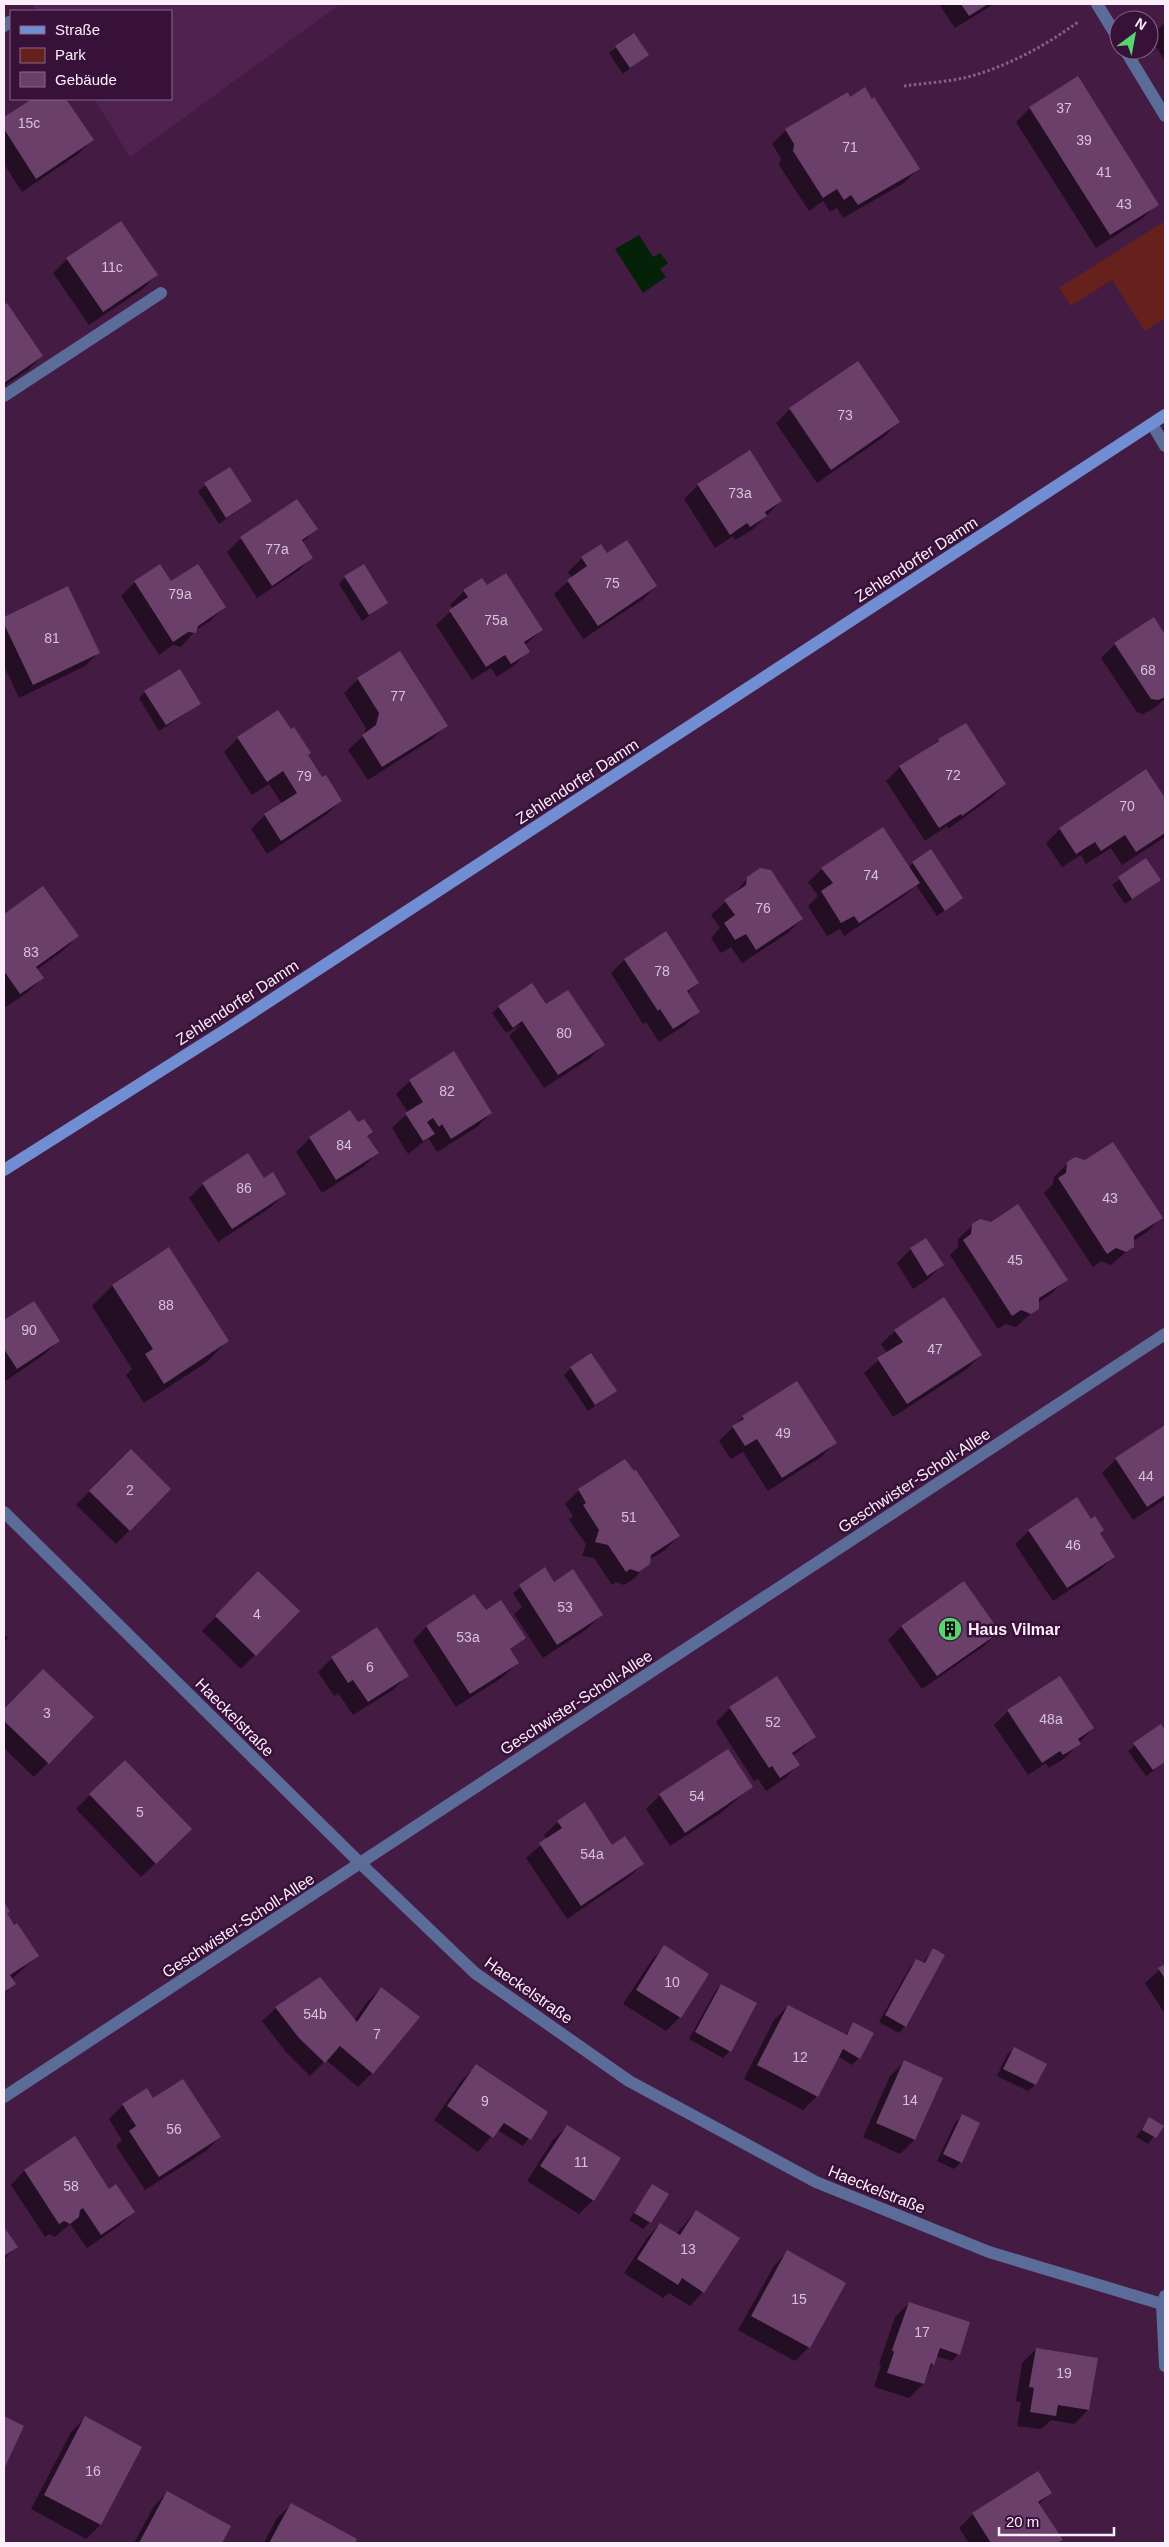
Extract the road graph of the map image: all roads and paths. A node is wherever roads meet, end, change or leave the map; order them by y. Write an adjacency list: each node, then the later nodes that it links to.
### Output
1 (1098, 6): 2 (street); 4 (path)
2 (1109, 24)
3 (1131, 60): 5 (street)
4 (904, 86)
5 (1165, 116)
6 (161, 293): 7 (street)
7 (4, 396)
8 (1165, 416): 9 (main road, Zehlendorfer Damm)
9 (1152, 424): 10 (street); 11 (main road, Zehlendorfer Damm)
10 (1165, 446)
11 (4, 1170)
12 (1165, 1334): 14 (street, Geschwister-Scholl-Allee)
13 (4, 1512): 14 (street, Haeckelstraße)
14 (361, 1864): 15 (street, Geschwister-Scholl-Allee); 16 (street, Haeckelstraße)
15 (4, 2096)
16 (1164, 2300): 17 (street)
17 (1165, 2366)

